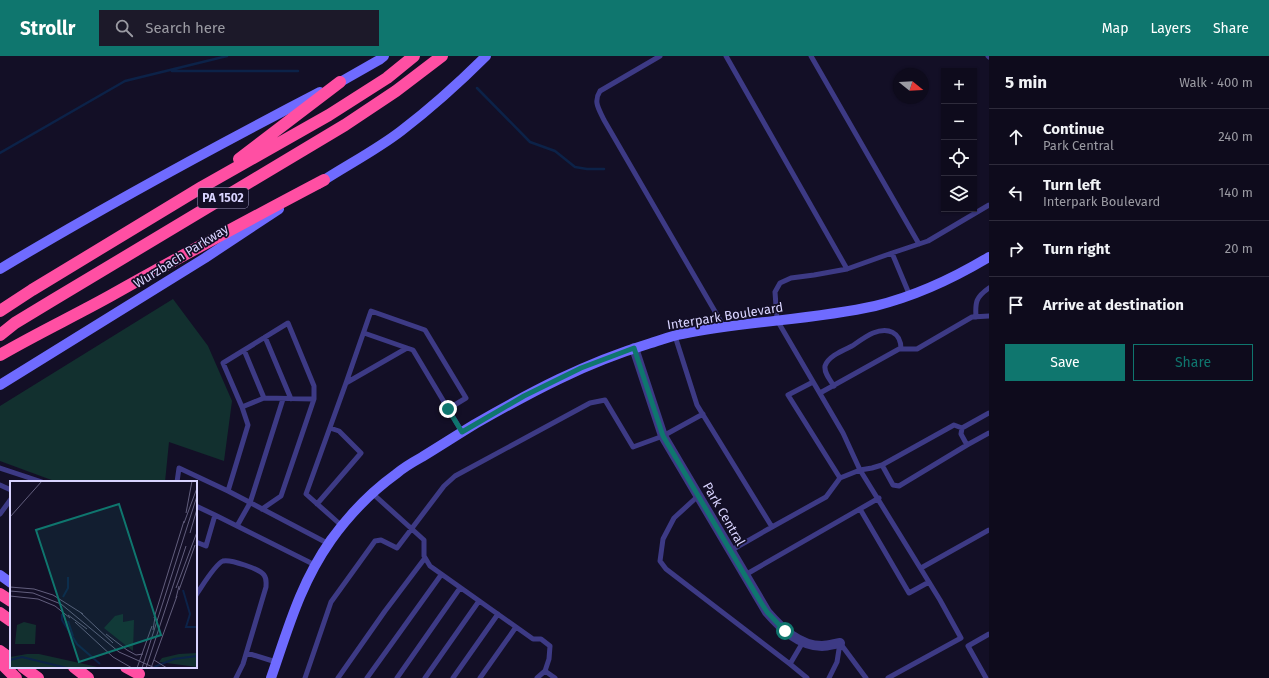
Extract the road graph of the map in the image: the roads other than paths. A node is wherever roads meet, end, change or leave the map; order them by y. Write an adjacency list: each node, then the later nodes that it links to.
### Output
1 (384, 56): 8 (main road)
2 (414, 56): 10 (highway, PA 1502)
3 (442, 56): 26 (highway, PA 1502)
4 (486, 56): 9 (main road, Wurzbach Parkway)
5 (660, 56): 24 (lane)
6 (726, 56): 17 (lane)
7 (811, 56): 12 (lane)
8 (340, 82): 10 (highway); 15 (main road)
9 (324, 180): 33 (highway); 36 (main road, Wurzbach Parkway)
10 (202, 187): 20 (highway, PA 1502)
11 (989, 205): 12 (lane)
12 (919, 244): 13 (lane)
13 (892, 253): 17 (lane); 19 (lane)
14 (989, 257): 19 (main road, Interpark Boulevard)
15 (5, 263): 16 (main road)
16 (0, 269)
17 (847, 269): 23 (lane)
18 (989, 288): 22 (lane)
19 (910, 296): 23 (main road, Interpark Boulevard)
20 (0, 311)
21 (989, 316): 22 (lane)
22 (976, 317): 31 (lane)
23 (777, 320): 24 (main road, Interpark Boulevard); 34 (lane)
24 (724, 327): 27 (main road, Interpark Boulevard)
25 (364, 333): 29 (lane); 35 (lane); 44 (lane)
26 (0, 335)
27 (675, 336): 30 (main road, Interpark Boulevard); 46 (lane)
28 (265, 337): 32 (lane); 41 (lane); 42 (lane)
29 (407, 348): 35 (lane); 44 (lane)
30 (634, 348): 49 (main road, Interpark Boulevard); 51 (street, Park Central)
31 (902, 349): 37 (lane); 37 (lane)
32 (244, 350): 39 (lane); 43 (lane)
33 (0, 355)
34 (813, 382): 38 (lane); 56 (lane)
35 (346, 383): 47 (lane)
36 (0, 386)
37 (834, 386): 38 (lane)
38 (820, 393): 55 (lane)
39 (264, 398): 40 (lane); 43 (lane)
40 (283, 399): 41 (lane); 66 (lane)
41 (291, 399): 42 (lane)
42 (314, 399): 69 (lane)
43 (242, 407): 61 (lane)
44 (448, 409): 49 (lane)
45 (989, 413): 48 (lane)
46 (703, 414): 51 (lane); 75 (lane)
47 (330, 428): 67 (lane); 67 (lane)
48 (962, 428): 52 (lane); 53 (lane)
49 (462, 432): 62 (main road, Interpark Boulevard)
50 (989, 433): 52 (lane)
51 (663, 436): 63 (street, Park Central); 76 (lane)
52 (967, 445): 53 (lane)
53 (882, 465): 55 (lane)
54 (0, 468): 57 (lane)
55 (860, 470): 56 (lane); 64 (lane)
56 (840, 478): 75 (lane)
57 (39, 481)
58 (177, 481): 61 (lane)
59 (0, 485): 60 (lane)
60 (10, 490)
61 (228, 491): 66 (lane)
62 (372, 493): 74 (main road, Interpark Boulevard); 76 (lane)
63 (698, 496): 80 (street, Park Central); 108 (lane)
64 (879, 498): 70 (lane); 83 (lane)
65 (10, 499): 71 (lane)
66 (250, 503): 69 (lane); 73 (lane)
67 (317, 504): 74 (lane)
68 (197, 506): 72 (lane)
69 (262, 509): 79 (lane)
70 (860, 509): 85 (lane); 88 (lane)
71 (0, 514)
72 (215, 515): 73 (lane); 78 (lane)
73 (237, 526): 82 (lane)
74 (342, 526): 79 (main road, Interpark Boulevard)
75 (772, 527): 80 (lane)
76 (411, 530): 81 (lane); 119 (lane)
77 (989, 530): 83 (lane)
78 (197, 542)
79 (329, 544): 82 (main road, Interpark Boulevard)
80 (730, 550): 85 (street, Park Central)
81 (425, 558): 84 (lane); 120 (lane)
82 (315, 566): 107 (main road, Interpark Boulevard)
83 (921, 568): 88 (lane)
84 (442, 575): 89 (lane); 121 (lane)
85 (745, 575): 100 (street, Park Central)
86 (0, 576): 87 (main road)
87 (10, 582)
88 (929, 582): 99 (lane)
89 (460, 588): 93 (lane); 122 (lane)
90 (0, 594): 92 (highway)
91 (197, 594): 104 (lane)
92 (10, 600)
93 (479, 601): 95 (lane); 123 (lane)
94 (0, 613): 96 (highway)
95 (498, 614): 97 (lane); 124 (lane)
96 (10, 620)
97 (516, 626): 112 (lane); 125 (lane)
98 (989, 634): 102 (lane)
99 (961, 638): 102 (lane); 131 (lane)
100 (803, 642): 101 (street, Park Central); 108 (lane)
101 (840, 643): 129 (lane); 130 (lane)
102 (968, 646): 132 (lane)
103 (0, 651): 105 (highway)
104 (247, 653): 107 (lane); 117 (lane)
105 (10, 658)
106 (0, 662): 114 (highway)
107 (276, 662): 118 (main road, Interpark Boulevard)
108 (790, 664): 128 (lane)
109 (24, 668): 115 (highway)
110 (75, 668): 116 (highway)
111 (128, 668): 113 (highway)
112 (545, 671): 126 (lane); 127 (lane)
113 (138, 673)
114 (16, 678)
115 (38, 678)
116 (88, 678)
117 (236, 678)
118 (270, 678)
119 (305, 678)
120 (338, 678)
121 (367, 678)
122 (397, 678)
123 (425, 678)
124 (453, 678)
125 (480, 678)
126 (537, 678)
127 (555, 678)
128 (807, 678)
129 (829, 678)
130 (866, 678)
131 (888, 678)
132 (986, 678)

